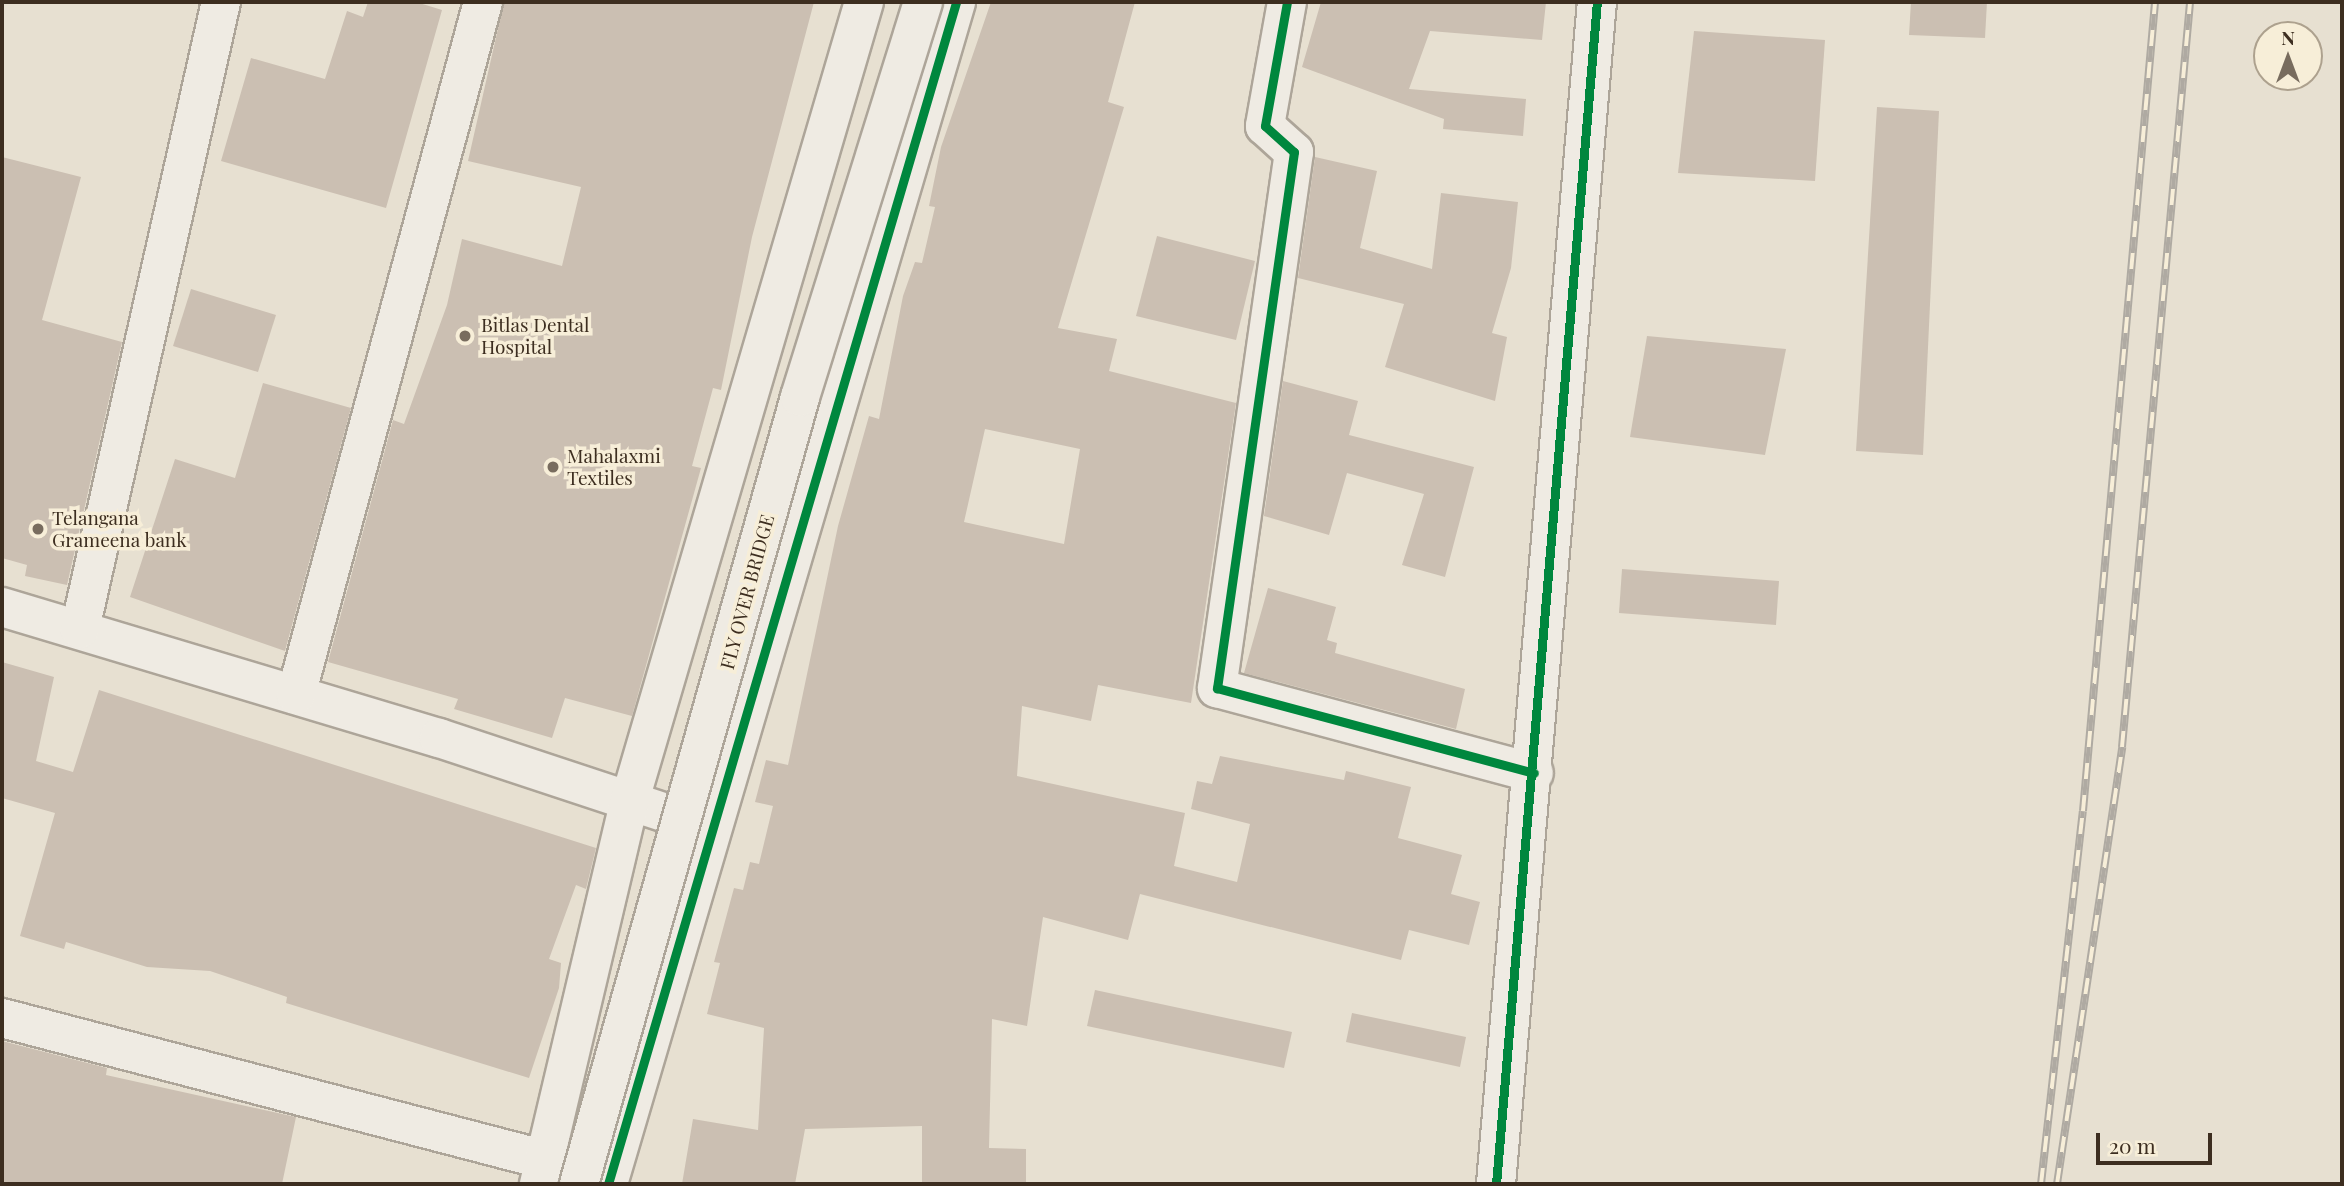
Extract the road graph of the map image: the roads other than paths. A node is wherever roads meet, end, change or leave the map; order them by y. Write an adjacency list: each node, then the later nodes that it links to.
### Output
1 (221, 2): 9 (street)
2 (483, 2): 10 (street)
3 (863, 2): 12 (street)
4 (923, 2): 16 (street, FLY OVER BRIDGE, bridge)
5 (956, 2): 13 (street)
6 (1287, 2): 11 (street)
7 (1597, 2): 11 (street)
8 (2, 607): 9 (street)
9 (80, 629): 10 (street)
10 (296, 695): 12 (street)
11 (1534, 773): 18 (street)
12 (629, 803): 13 (street); 15 (street)
13 (710, 828): 17 (street)
14 (2, 1018): 15 (street)
15 (543, 1172)
16 (579, 1184)
17 (608, 1184)
18 (1496, 1184)

